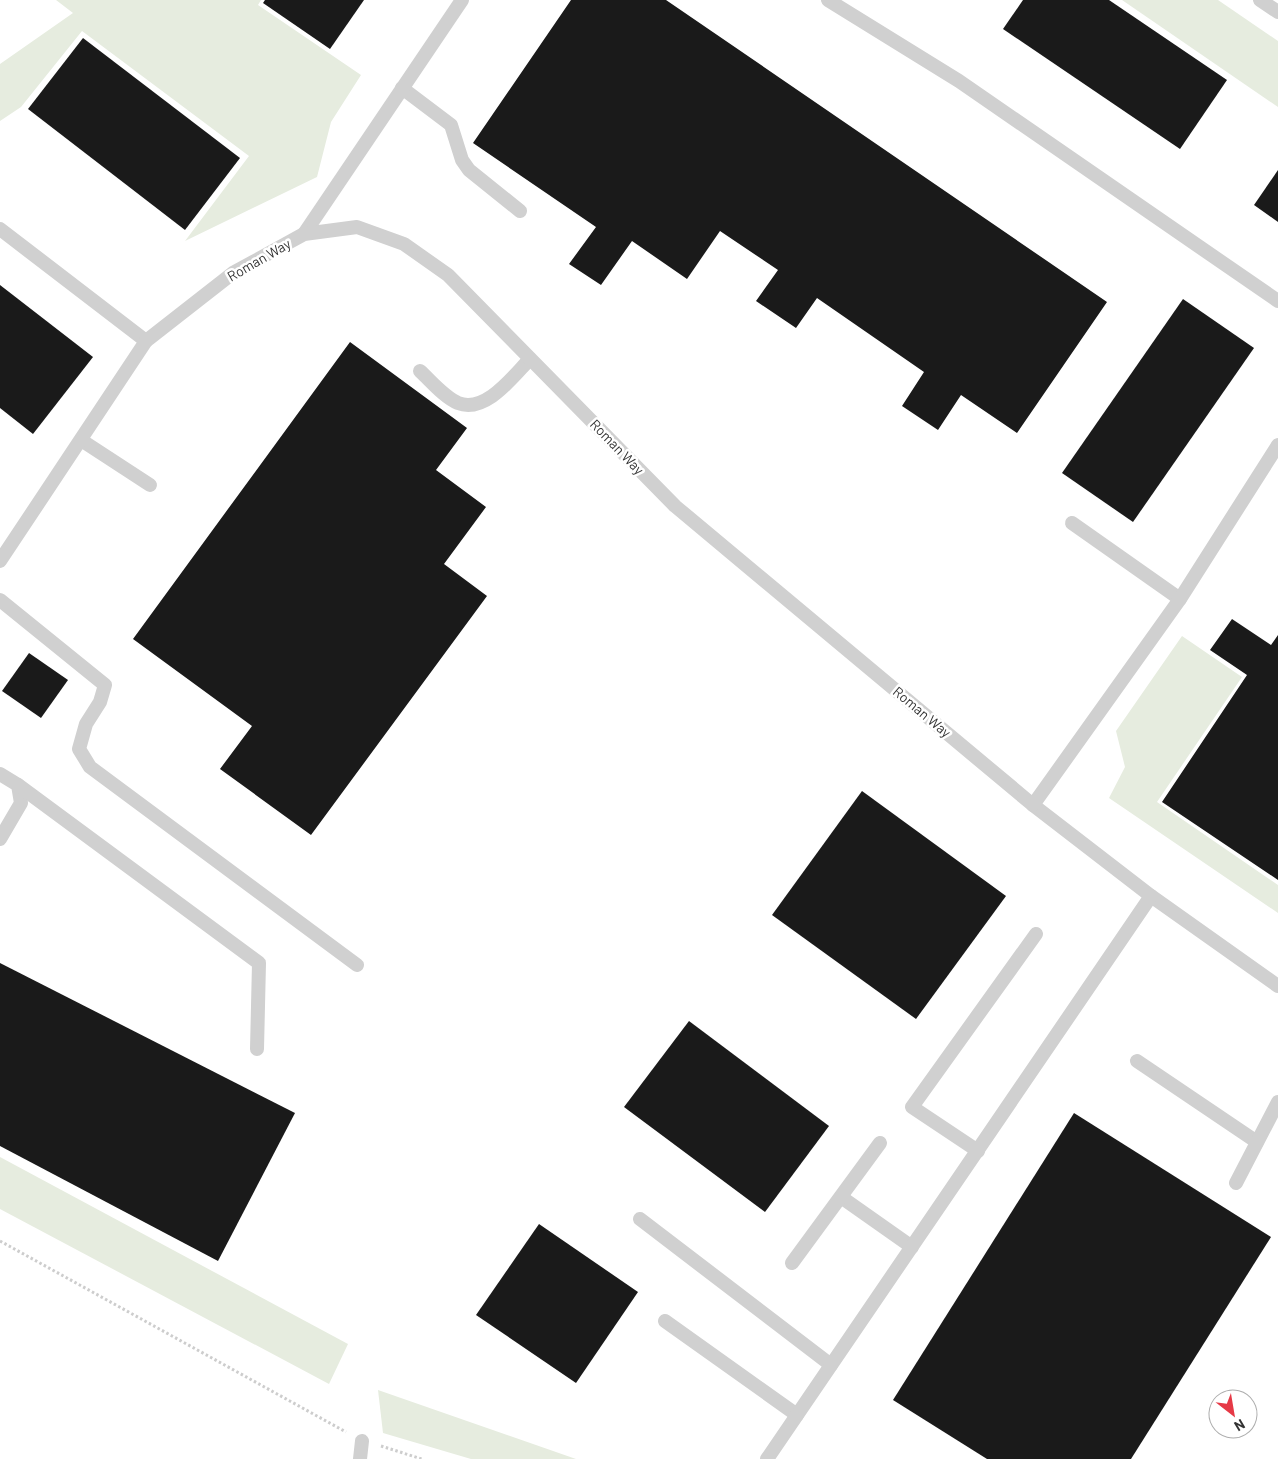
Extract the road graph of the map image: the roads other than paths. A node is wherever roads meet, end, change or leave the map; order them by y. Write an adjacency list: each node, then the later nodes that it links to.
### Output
1 (462, 0): 5 (lane)
2 (828, 0): 9 (lane)
3 (1260, 0): 4 (lane)
4 (1278, 12)
5 (402, 88): 6 (lane); 8 (lane)
6 (520, 211)
7 (0, 229): 10 (lane)
8 (304, 234): 10 (lane, Roman Way); 11 (lane, Roman Way)
9 (1278, 301)
10 (146, 341): 13 (lane, Roman Way)
11 (530, 359): 12 (lane); 22 (lane, Roman Way)
12 (420, 371)
13 (81, 440): 15 (lane); 17 (lane, Roman Way)
14 (1278, 445): 18 (lane)
15 (150, 485)
16 (1072, 523): 18 (lane)
17 (0, 562)
18 (1180, 599): 22 (lane)
19 (0, 600): 26 (lane)
20 (0, 774): 21 (lane)
21 (18, 785): 23 (lane); 28 (lane)
22 (1033, 805): 24 (lane, Roman Way)
23 (0, 838)
24 (1151, 896): 27 (lane, Roman Way); 33 (lane)
25 (1036, 934): 33 (lane)
26 (357, 965)
27 (1278, 986)
28 (257, 1049)
29 (1137, 1060): 31 (lane)
30 (1278, 1102): 31 (lane)
31 (1257, 1142): 34 (lane)
32 (880, 1143): 35 (lane)
33 (978, 1151): 37 (lane)
34 (1236, 1183)
35 (841, 1196): 37 (lane); 38 (lane)
36 (640, 1219): 40 (lane)
37 (912, 1247): 40 (lane)
38 (792, 1263)
39 (665, 1321): 41 (lane)
40 (831, 1366): 41 (lane)
41 (797, 1415): 44 (lane)
42 (362, 1441): 43 (lane)
43 (360, 1459)
44 (767, 1459)

